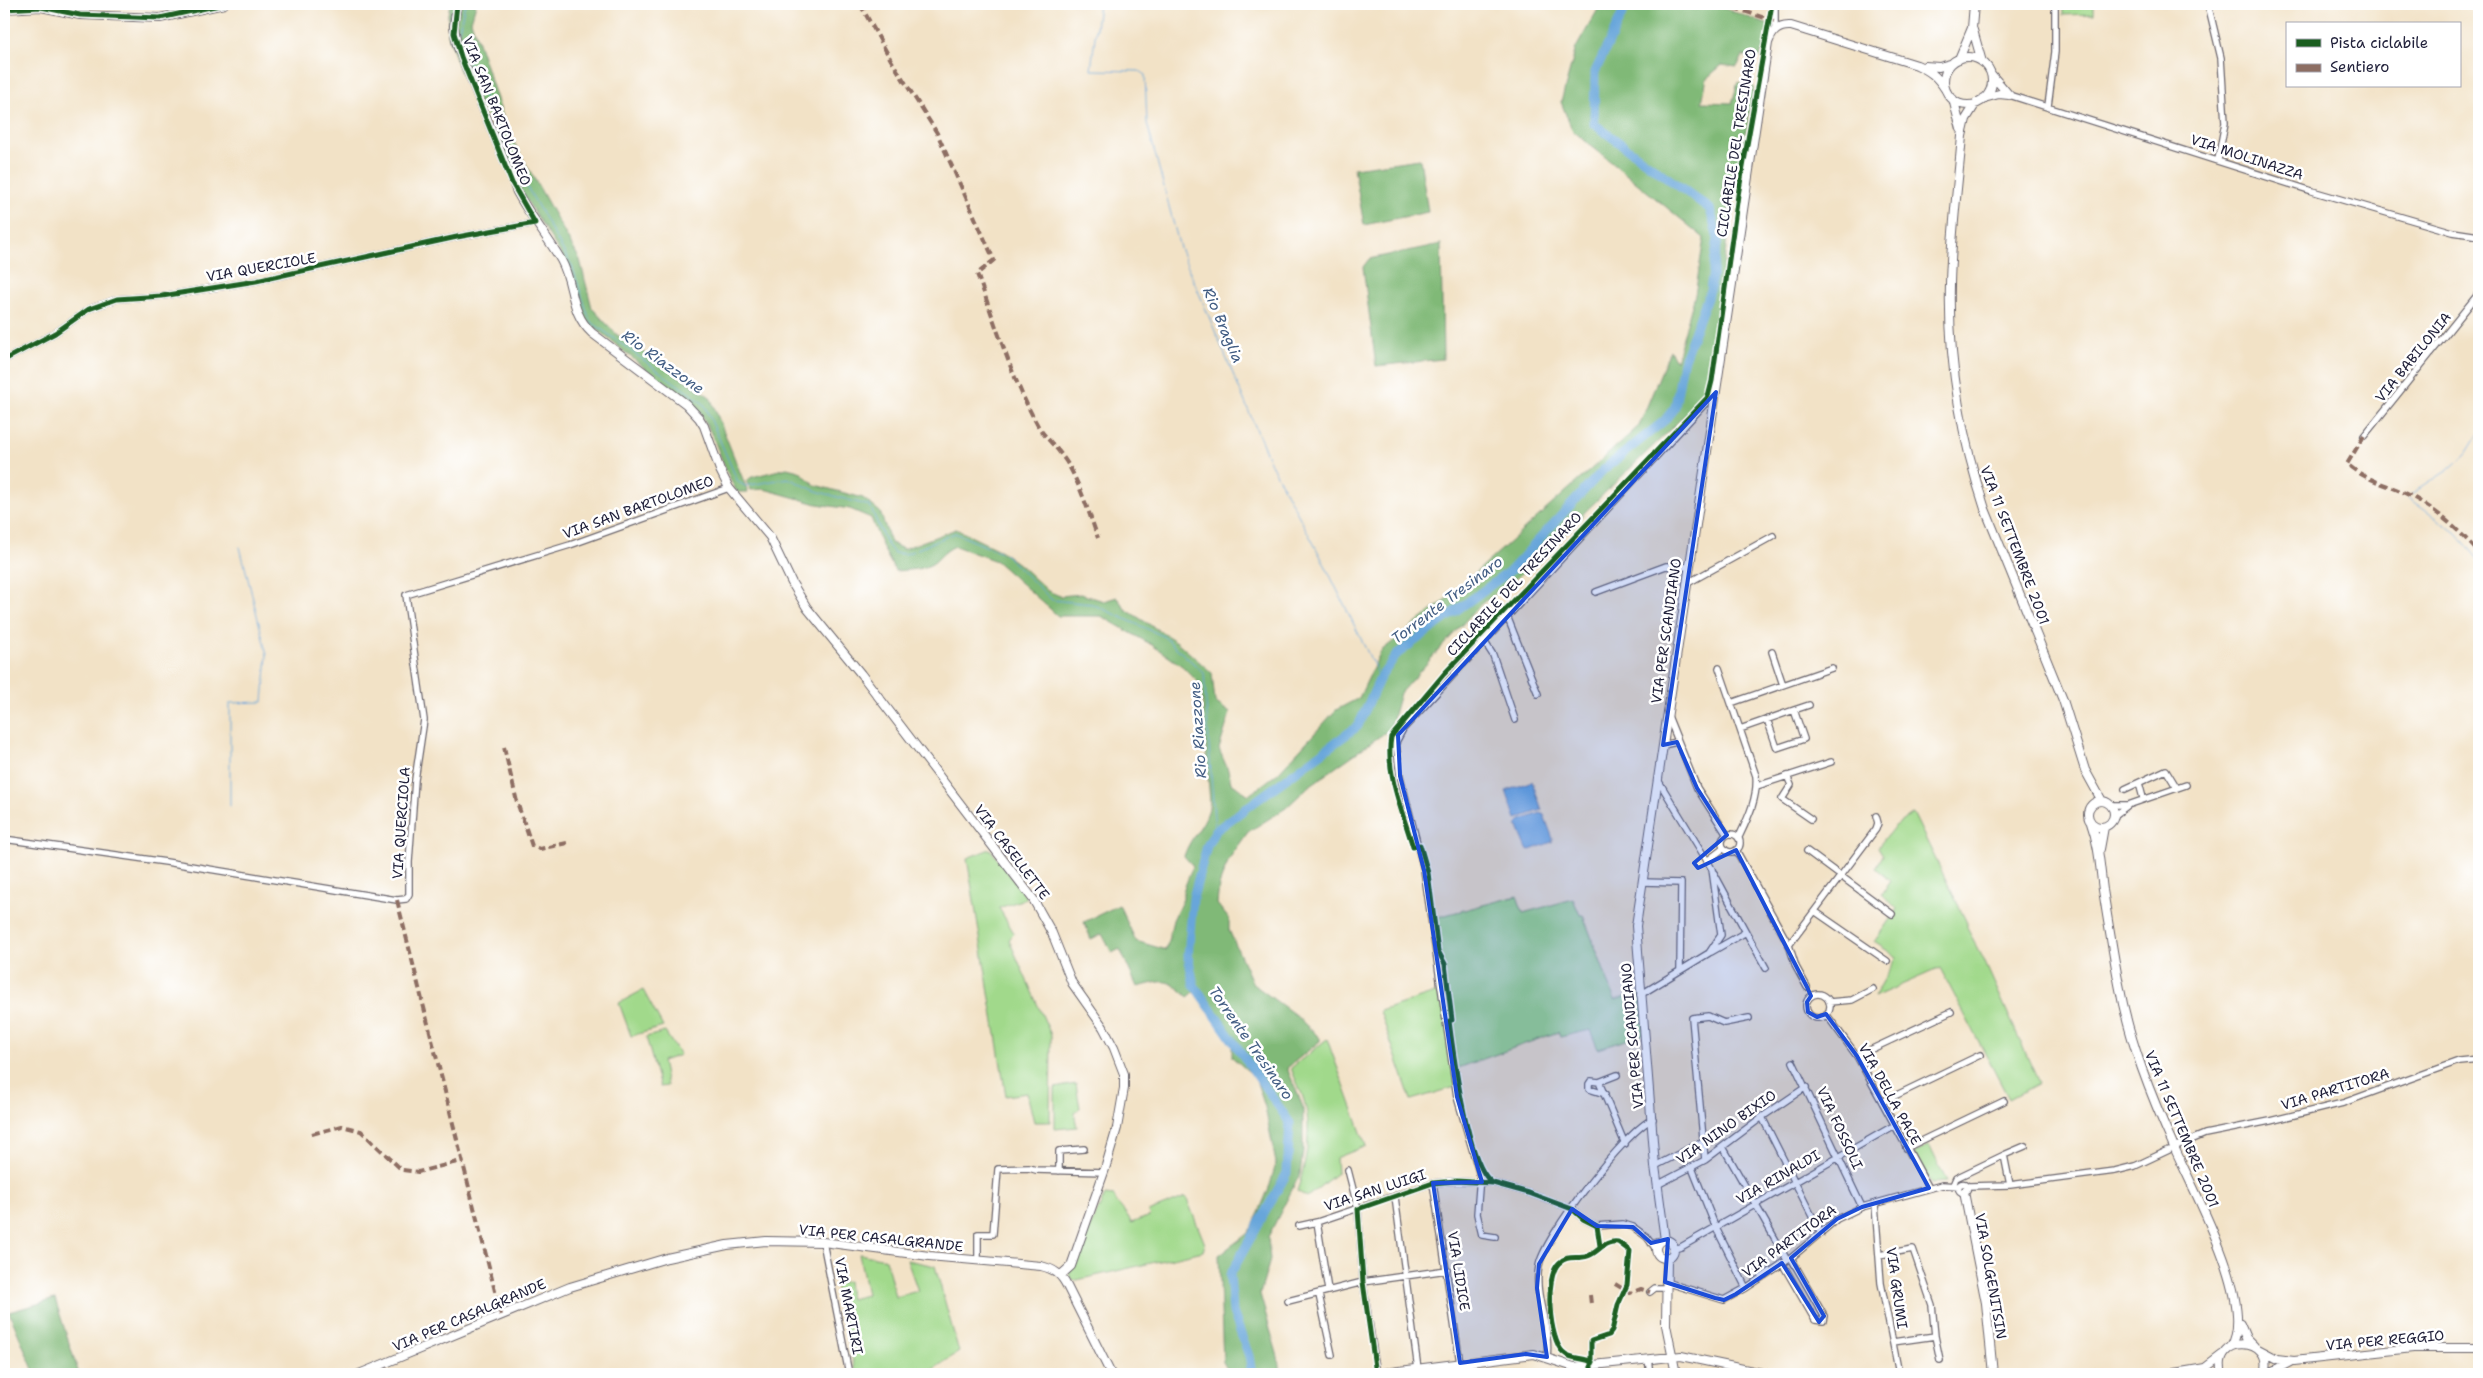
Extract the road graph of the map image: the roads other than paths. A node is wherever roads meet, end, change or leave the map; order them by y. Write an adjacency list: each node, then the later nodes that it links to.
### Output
1 (224, 4): 7 (street)
2 (457, 4): 23 (street, VIA SAN BARTOLOMEO)
3 (1775, 4): 9 (street, VIA PER SCANDIANO)
4 (1974, 4): 8 (street)
5 (2055, 4): 20 (street)
6 (2208, 4): 22 (street)
7 (4, 8)
8 (1972, 28): 10 (street); 11 (street)
9 (1775, 30): 13 (street); 27 (street, VIA PER SCANDIANO)
10 (1959, 59): 11 (street); 12 (street)
11 (1983, 62): 14 (street)
12 (1950, 64): 13 (street); 15 (street)
13 (1916, 65): 15 (street)
14 (1990, 74): 16 (street); 17 (street)
15 (1945, 89): 18 (street, VIA 11 SETTEMBRE 2001)
16 (2009, 95): 17 (street, VIA MOLINAZZA); 20 (street, VIA MOLINAZZA)
17 (1984, 98): 19 (street)
18 (1952, 99): 19 (street); 21 (street, VIA 11 SETTEMBRE 2001)
19 (1976, 103): 21 (street, VIA 11 SETTEMBRE 2001)
20 (2048, 106): 22 (street, VIA MOLINAZZA)
21 (1962, 136): 53 (street, VIA 11 SETTEMBRE 2001)
22 (2218, 160): 24 (street, VIA MOLINAZZA)
23 (535, 223): 26 (street, VIA QUERCIOLE); 29 (street, VIA SAN BARTOLOMEO)
24 (2479, 236)
25 (2479, 293): 28 (street, VIA BABILONIA)
26 (4, 360)
27 (1716, 392): 31 (street, VIA PER SCANDIANO); 35 (street)
28 (2364, 436)
29 (729, 488): 34 (street, VIA SAN BARTOLOMEO); 123 (street, VIA CASELLETTE)
30 (1773, 536): 32 (street)
31 (1688, 567): 32 (street, VIA PER SCANDIANO); 33 (street)
32 (1686, 584): 45 (street, VIA PER SCANDIANO)
33 (1596, 592)
34 (406, 595): 72 (street, VIA QUERCIOLA)
35 (1508, 616): 36 (street); 41 (street)
36 (1484, 641): 47 (street); 124 (street)
37 (1772, 652): 40 (street)
38 (1719, 668): 42 (street)
39 (1832, 668): 40 (street)
40 (1783, 685): 42 (street)
41 (1538, 694)
42 (1731, 703): 48 (street)
43 (1809, 705): 44 (street)
44 (1794, 710): 46 (street); 46 (street)
45 (1667, 714): 49 (street); 50 (street, VIA PER SCANDIANO)
46 (1767, 719): 48 (street)
47 (1515, 720)
48 (1740, 729): 57 (street)
49 (1677, 742): 50 (street); 70 (street)
50 (1663, 744): 54 (street, VIA PER SCANDIANO)
51 (1831, 762): 52 (street)
52 (1788, 776): 57 (street); 67 (street)
53 (2088, 776): 61 (street, VIA 11 SETTEMBRE 2001); 62 (street, VIA 11 SETTEMBRE 2001)
54 (1658, 780): 77 (street); 80 (street, VIA PER SCANDIANO)
55 (2139, 783): 58 (street); 59 (street); 60 (street)
56 (2186, 785): 58 (street)
57 (1757, 786): 71 (street)
58 (2177, 788): 60 (street)
59 (2126, 789)
60 (2143, 798): 63 (street)
61 (2102, 801): 62 (street); 64 (street)
62 (2092, 804): 68 (street, VIA 11 SETTEMBRE 2001)
63 (2128, 804): 64 (street); 65 (street)
64 (2111, 805): 65 (street)
65 (2115, 815): 69 (street)
66 (1876, 816): 79 (street)
67 (1811, 819)
68 (2091, 823): 69 (street); 76 (street, VIA 11 SETTEMBRE 2001)
69 (2104, 827): 76 (street, VIA 11 SETTEMBRE 2001)
70 (1727, 835): 71 (street); 73 (street)
71 (1739, 837): 74 (street)
72 (4, 839)
73 (1724, 848): 74 (street); 77 (street)
74 (1736, 850): 84 (street)
75 (1807, 851): 79 (street)
76 (2100, 856): 115 (street, VIA 11 SETTEMBRE 2001)
77 (1707, 861): 78 (street)
78 (1712, 869): 83 (street); 85 (street)
79 (1841, 876): 81 (street); 82 (street)
80 (1642, 882): 88 (street); 90 (street, VIA PER SCANDIANO)
81 (1816, 912): 84 (street); 86 (street)
82 (1892, 914)
83 (1746, 932): 85 (street); 87 (street)
84 (1789, 945): 91 (street)
85 (1708, 953): 88 (street)
86 (1887, 961)
87 (1766, 968)
88 (1680, 969): 90 (street)
89 (1873, 989): 92 (street)
90 (1640, 995): 107 (street, VIA PER SCANDIANO)
91 (1814, 995): 92 (street); 94 (street)
92 (1829, 1002): 94 (street)
93 (1951, 1012): 97 (street)
94 (1826, 1014): 97 (street, VIA DELLA PACE)
95 (1749, 1018): 109 (street)
96 (1980, 1055): 105 (street)
97 (1858, 1056): 105 (street, VIA DELLA PACE)
98 (2479, 1059): 115 (street, VIA PARTITORA)
99 (1793, 1062): 102 (street, VIA FOSSOLI)
100 (1617, 1075): 101 (street)
101 (1599, 1082): 103 (street); 103 (street)
102 (1806, 1087): 106 (street, VIA NINO BIXIO); 117 (street, VIA FOSSOLI)
103 (1605, 1094): 110 (street)
104 (2004, 1101): 113 (street)
105 (1882, 1102): 108 (street, VIA DELLA PACE)
106 (1762, 1116): 112 (street, VIA NINO BIXIO); 126 (street)
107 (1653, 1119): 110 (street); 119 (street, VIA PER SCANDIANO)
108 (1895, 1125): 113 (street, VIA DELLA PACE); 117 (street, VIA RINALDI)
109 (1704, 1141): 118 (street); 119 (street)
110 (1625, 1144): 136 (street)
111 (2025, 1146): 116 (street)
112 (1723, 1147): 118 (street, VIA NINO BIXIO); 133 (street)
113 (1906, 1148): 130 (street, VIA DELLA PACE)
114 (1084, 1149): 122 (street)
115 (2171, 1149): 128 (street, VIA PARTITORA); 160 (street, VIA 11 SETTEMBRE 2001)
116 (2004, 1155): 128 (street); 129 (street)
117 (1840, 1157): 126 (street, VIA RINALDI); 134 (street, VIA FOSSOLI)
118 (1705, 1160): 120 (street, VIA NINO BIXIO)
119 (1655, 1166): 127 (street, VIA PER SCANDIANO)
120 (1692, 1168): 127 (street, VIA NINO BIXIO); 139 (street)
121 (1348, 1170): 135 (street)
122 (1059, 1171): 123 (street); 147 (street)
123 (1104, 1172): 151 (street, VIA CASELLETTE)
124 (1478, 1182): 125 (street, VIA SAN LUIGI); 136 (street, VIA SAN LUIGI); 141 (street)
125 (1433, 1183): 131 (street, VIA SAN LUIGI); 150 (street, VIA LIDICE)
126 (1793, 1183): 133 (street, VIA RINALDI); 140 (street)
127 (1659, 1184): 142 (street, VIA PER SCANDIANO)
128 (2010, 1185): 129 (street, VIA PARTITORA)
129 (1961, 1187): 130 (street, VIA PARTITORA); 175 (street, VIA SOLGENITSIN)
130 (1929, 1188): 132 (street, VIA PARTITORA)
131 (1395, 1197): 135 (street, VIA SAN LUIGI); 152 (street)
132 (1875, 1204): 134 (street, VIA PARTITORA); 146 (street, VIA GRUMI)
133 (1755, 1205): 139 (street, VIA RINALDI); 149 (street)
134 (1862, 1206): 140 (street, VIA PARTITORA)
135 (1358, 1208): 137 (street, VIA SAN LUIGI); 153 (street)
136 (1572, 1209): 144 (street, VIA SAN LUIGI); 169 (street)
137 (1317, 1222): 138 (street, VIA SAN LUIGI); 156 (street)
138 (1299, 1226)
139 (1716, 1228): 145 (street, VIA RINALDI); 155 (street)
140 (1821, 1234): 149 (street, VIA PARTITORA)
141 (1495, 1237)
142 (1663, 1240): 144 (street); 145 (street)
143 (823, 1242): 151 (street, VIA PER CASALGRANDE); 179 (street, VIA PER CASALGRANDE); 180 (street, VIA MARTIRI)
144 (1654, 1246): 148 (street)
145 (1674, 1249): 148 (street)
146 (1880, 1255): 161 (street); 162 (street, VIA GRUMI)
147 (978, 1256)
148 (1667, 1257): 154 (street)
149 (1786, 1260): 149 (street); 155 (street, VIA PARTITORA)
150 (1447, 1270): 152 (street); 173 (street, VIA LIDICE)
151 (1061, 1276): 181 (street)
152 (1405, 1276): 153 (street); 176 (street)
153 (1363, 1282): 156 (street); 182 (street)
154 (1665, 1285): 155 (street, VIA PARTITORA); 157 (street); 168 (street)
155 (1746, 1288)
156 (1328, 1290): 158 (street)
157 (1650, 1292)
158 (1319, 1295): 159 (street); 167 (street)
159 (1288, 1301)
160 (2238, 1318): 163 (street, VIA 11 SETTEMBRE 2001); 164 (street, VIA 11 SETTEMBRE 2001)
161 (1936, 1336): 162 (street); 171 (street)
162 (1892, 1342): 187 (street, VIA GRUMI)
163 (2231, 1347): 164 (street); 166 (street, VIA 11 SETTEMBRE 2001)
164 (2256, 1348): 172 (street, VIA PER REGGIO); 193 (street, VIA 11 SETTEMBRE 2001)
165 (2479, 1348): 172 (street, VIA PER REGGIO)
166 (2224, 1354): 191 (street); 192 (street)
167 (1332, 1355)
168 (1672, 1356): 170 (street); 178 (street); 185 (street)
169 (1546, 1357): 173 (street); 177 (street)
170 (1648, 1359): 177 (street); 184 (street)
171 (1940, 1360)
172 (2294, 1361): 193 (street, VIA PER REGGIO)
173 (1460, 1363): 174 (street)
174 (1444, 1365): 176 (street); 183 (street)
175 (1994, 1365): 188 (street, VIA SOLGENITSIN); 189 (street, VIA SOLGENITSIN)
176 (1418, 1369): 182 (street)
177 (1591, 1370)
178 (1743, 1372): 186 (street)
179 (359, 1374)
180 (849, 1374)
181 (1111, 1374)
182 (1376, 1374)
183 (1445, 1374)
184 (1650, 1374)
185 (1676, 1374)
186 (1766, 1374)
187 (1899, 1374)
188 (1993, 1374)
189 (1999, 1374)
190 (2169, 1374): 191 (street)
191 (2189, 1374)
192 (2222, 1374)
193 (2265, 1374)

